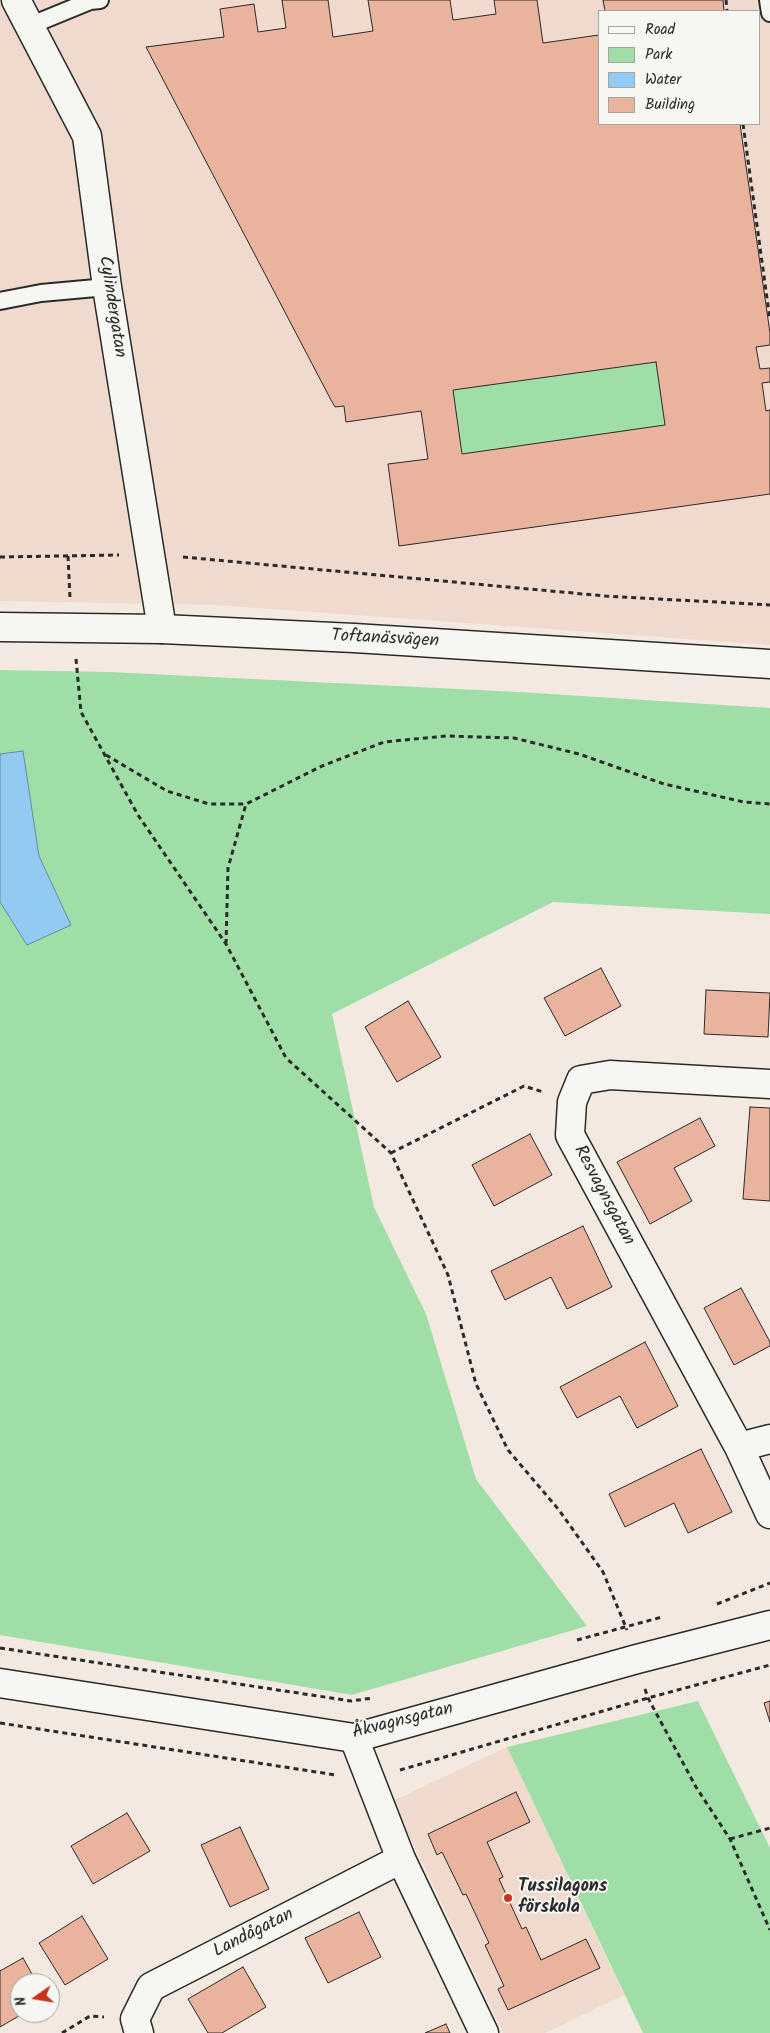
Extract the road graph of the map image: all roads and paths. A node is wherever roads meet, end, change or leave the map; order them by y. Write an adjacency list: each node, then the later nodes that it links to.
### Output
1 (16, 0): 5 (street, Cylindergatan)
2 (100, 0): 5 (lane)
3 (768, 0): 4 (lane)
4 (770, 13)
5 (30, 26): 7 (street, Cylindergatan)
6 (743, 125): 9 (path)
7 (107, 288): 8 (lane); 10 (street, Cylindergatan)
8 (0, 301)
9 (770, 320)
10 (150, 554): 11 (path); 13 (path); 16 (street, Cylindergatan)
11 (68, 556): 12 (path); 15 (path)
12 (0, 558)
13 (770, 605)
14 (0, 627): 15 (street, Toftanäsvägen)
15 (72, 627): 16 (street, Toftanäsvägen); 18 (path)
16 (162, 629): 17 (street, Toftanäsvägen)
17 (770, 664)
18 (104, 754): 19 (path); 21 (path)
19 (246, 804): 20 (path); 21 (path)
20 (770, 804)
21 (226, 944): 24 (path)
22 (770, 1084): 23 (street, Resvagnsgatan)
23 (572, 1102): 24 (path); 26 (street, Resvagnsgatan)
24 (391, 1153): 32 (path)
25 (770, 1439): 26 (street)
26 (739, 1447): 27 (street, Resvagnsgatan)
27 (770, 1514)
28 (770, 1583): 29 (path)
29 (715, 1605)
30 (670, 1615): 32 (path)
31 (770, 1625): 35 (street, Åkvagnsgatan)
32 (626, 1626): 33 (path); 35 (path)
33 (570, 1642)
34 (0, 1648): 37 (path)
35 (637, 1659): 38 (street, Åkvagnsgatan); 40 (path)
36 (0, 1683): 38 (street, Åkvagnsgatan)
37 (376, 1697)
38 (354, 1738): 41 (street)
39 (770, 1828): 40 (path)
40 (730, 1839): 42 (path)
41 (401, 1859): 43 (street, Landågatan); 45 (street)
42 (770, 1930)
43 (137, 2026): 44 (path)
44 (62, 2033)
45 (484, 2033)

